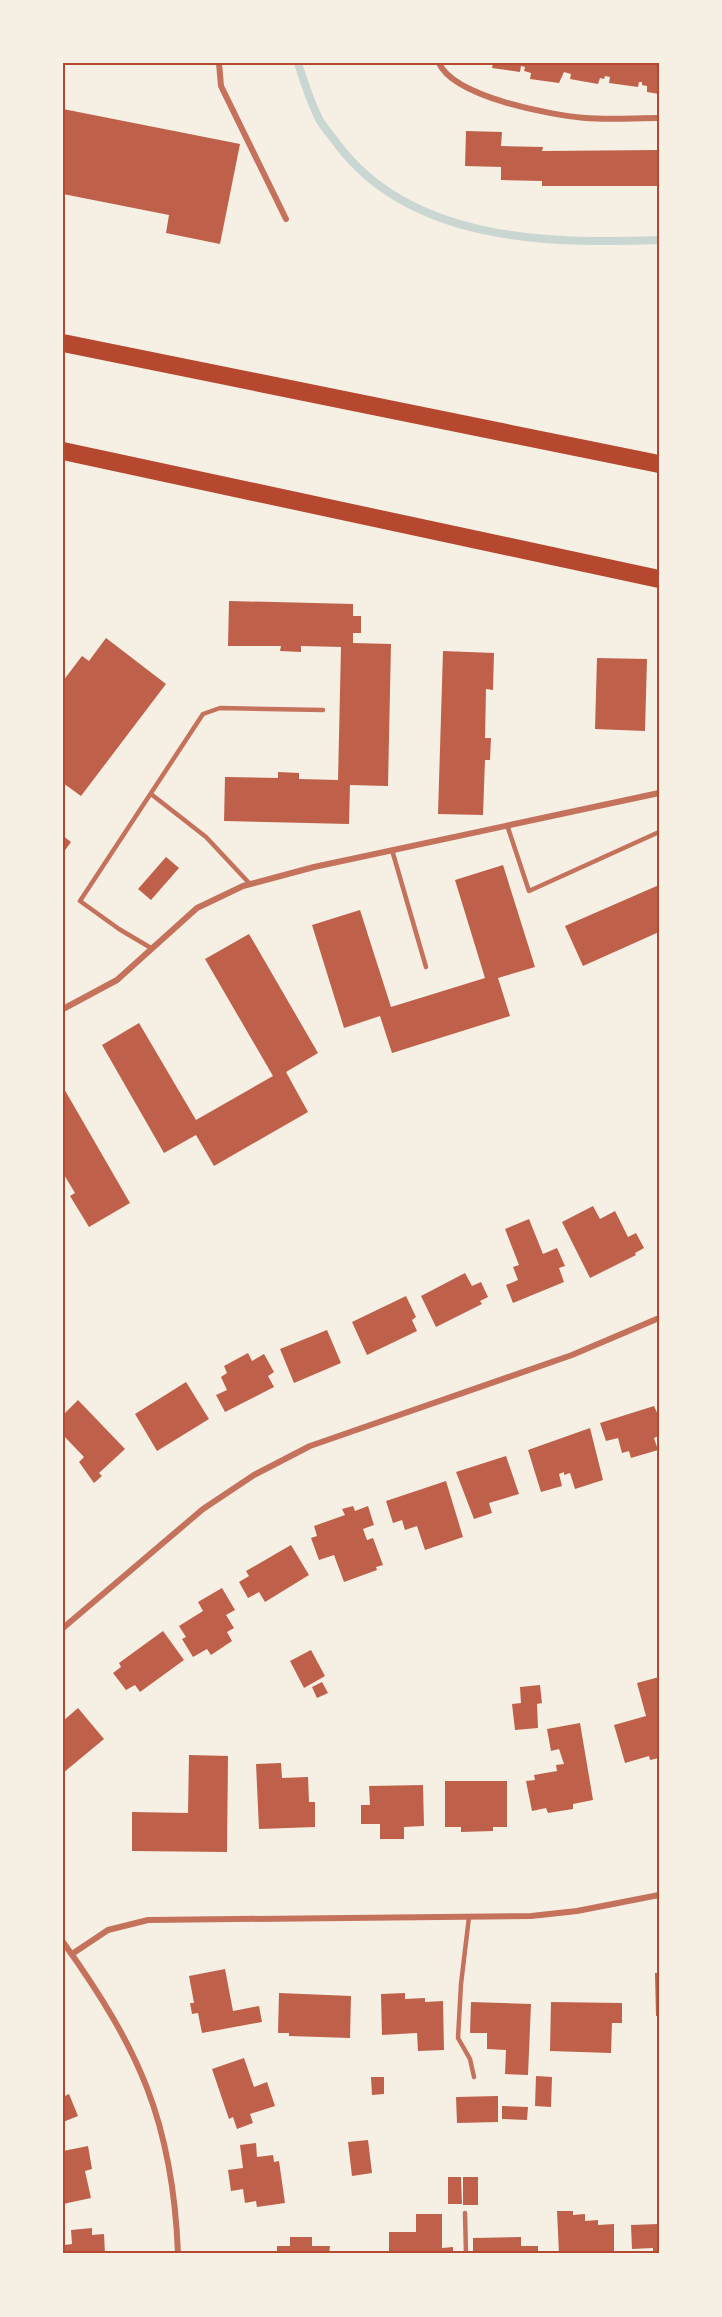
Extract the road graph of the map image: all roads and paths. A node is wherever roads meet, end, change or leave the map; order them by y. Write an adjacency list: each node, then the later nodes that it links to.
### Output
1 (219, 63): 4 (street)
2 (439, 63): 3 (street)
3 (659, 118)
4 (285, 219)
5 (63, 343): 7 (highway)
6 (63, 453): 8 (highway)
7 (659, 464)
8 (659, 579)
9 (323, 710): 11 (lane)
10 (659, 793): 12 (street)
11 (151, 794): 15 (lane); 16 (lane)
12 (507, 825): 13 (lane); 14 (street)
13 (659, 832)
14 (392, 850): 15 (street); 17 (lane)
15 (250, 884): 16 (street)
16 (151, 948): 18 (street)
17 (426, 967)
18 (63, 1009)
19 (659, 1318): 20 (street)
20 (63, 1628)
21 (659, 1889): 23 (street)
22 (659, 1894): 23 (street)
23 (649, 1897): 24 (street)
24 (469, 1917): 26 (street); 27 (lane)
25 (63, 1942): 26 (street)
26 (72, 1954): 29 (street)
27 (474, 2077)
28 (465, 2213): 30 (lane)
29 (178, 2254)
30 (466, 2254)

